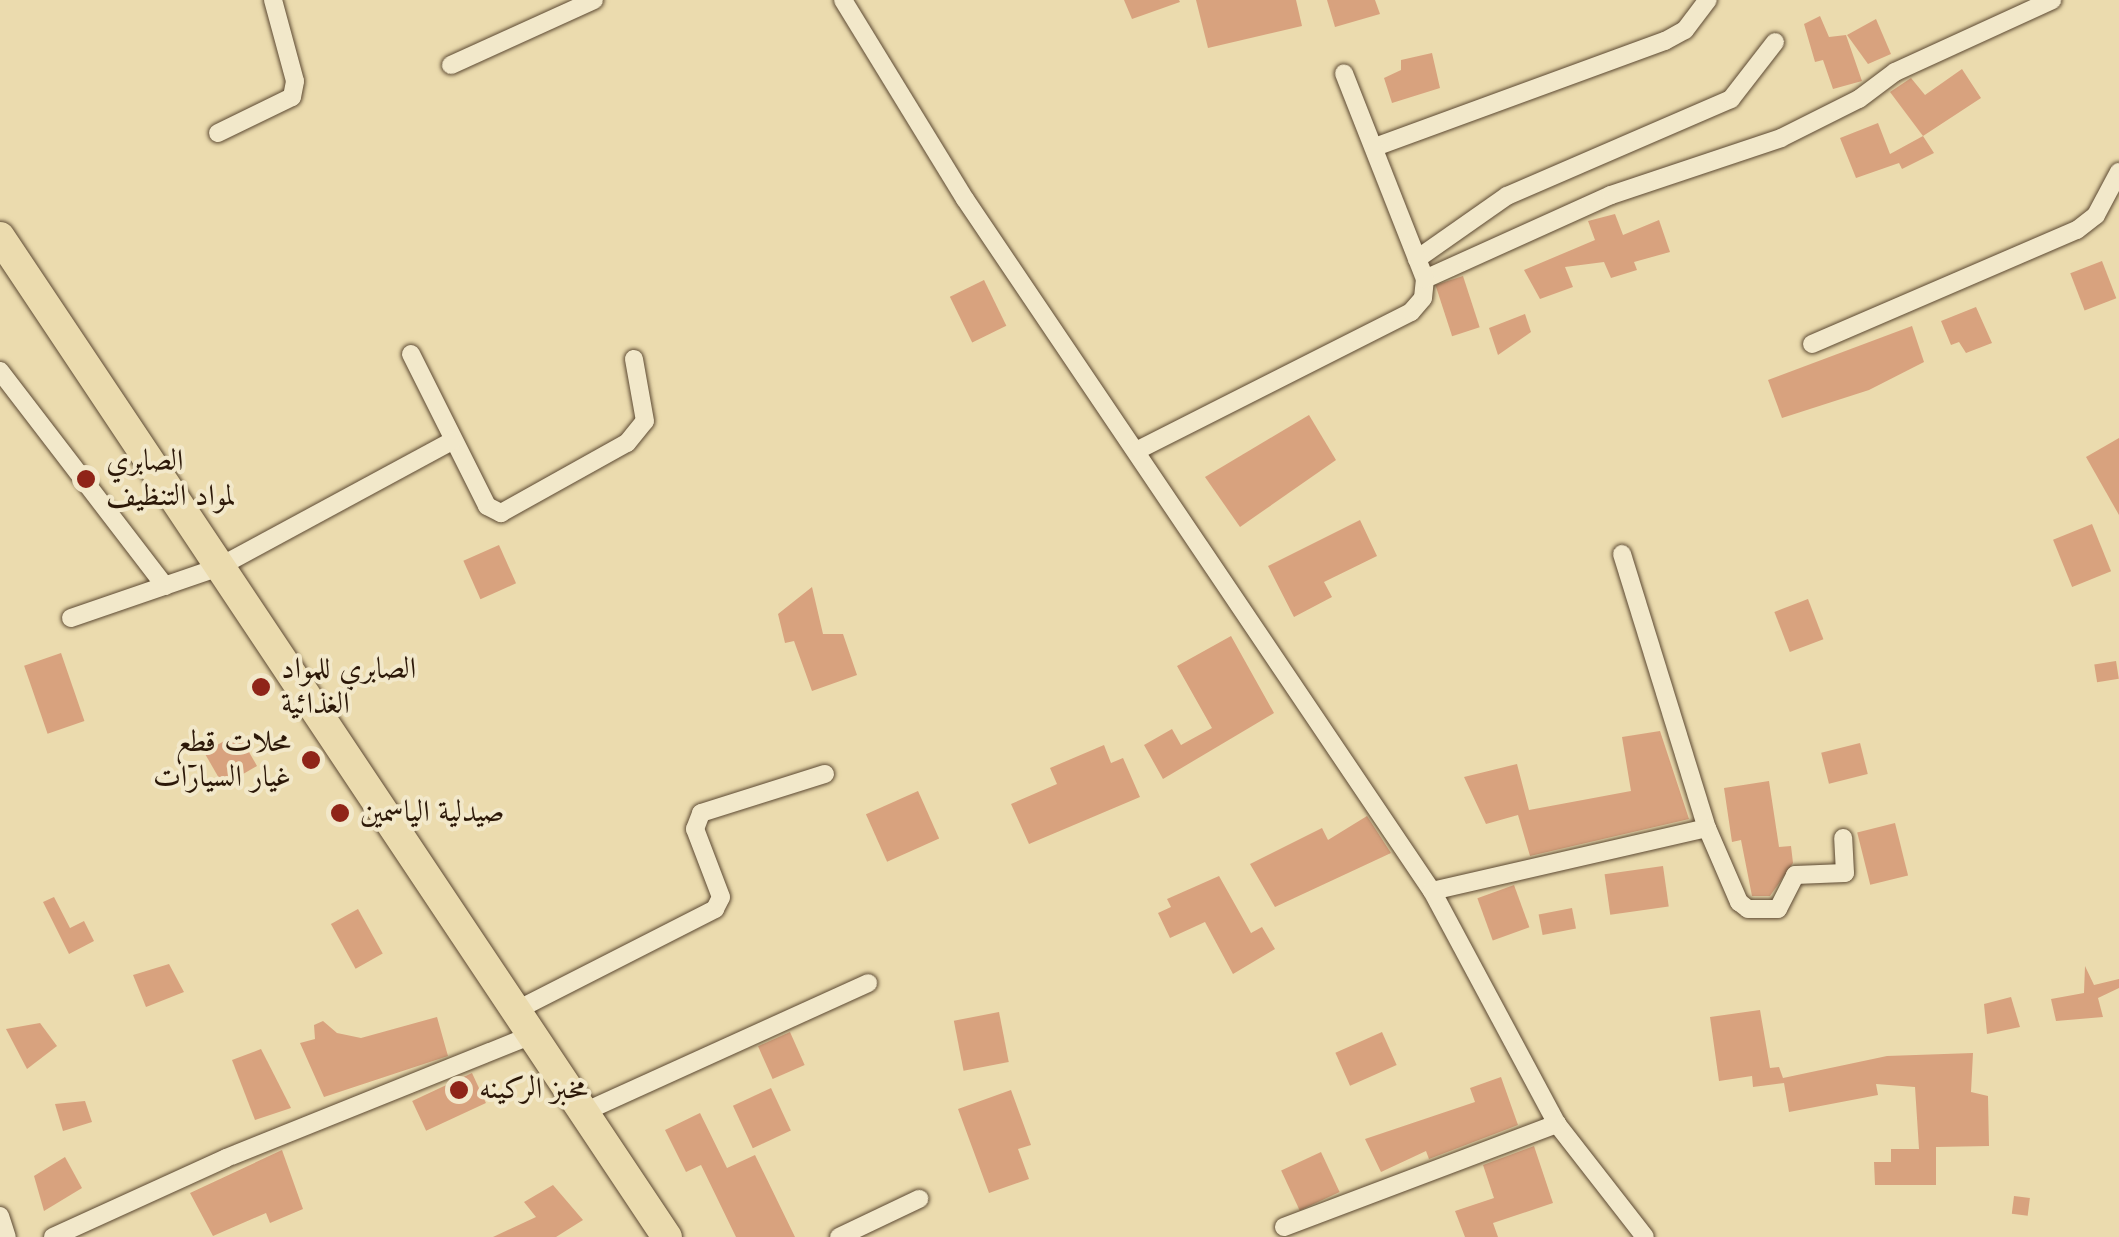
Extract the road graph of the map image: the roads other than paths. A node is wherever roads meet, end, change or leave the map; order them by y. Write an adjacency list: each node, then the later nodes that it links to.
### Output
1 (274, 0): 9 (street)
2 (594, 0): 7 (street)
3 (843, 0): 20 (street)
4 (1708, 0): 10 (street)
5 (2052, 0): 14 (street)
6 (1775, 42): 13 (street)
7 (451, 65)
8 (1344, 73): 10 (street)
9 (218, 134)
10 (1375, 146): 13 (street)
11 (2119, 172): 15 (street)
12 (0, 237): 22 (main road)
13 (1418, 259): 14 (street)
14 (1425, 279): 20 (street)
15 (1812, 344)
16 (411, 354): 19 (street)
17 (634, 359): 19 (street)
18 (0, 371): 23 (street)
19 (452, 442): 22 (street)
20 (1138, 450): 28 (street)
21 (1622, 554): 26 (street)
22 (220, 567): 23 (street); 30 (main road)
23 (165, 586): 24 (street)
24 (71, 618)
25 (825, 774): 30 (street)
26 (1707, 828): 27 (street); 28 (street)
27 (1843, 838)
28 (1432, 891): 32 (street)
29 (868, 983): 31 (street)
30 (521, 1024): 31 (main road); 37 (street)
31 (584, 1112): 38 (main road)
32 (1558, 1124): 35 (street); 40 (street)
33 (919, 1199): 39 (street)
34 (0, 1216): 36 (street)
35 (1284, 1228)
36 (7, 1237)
37 (54, 1237)
38 (667, 1237)
39 (839, 1237)
40 (1646, 1237)

